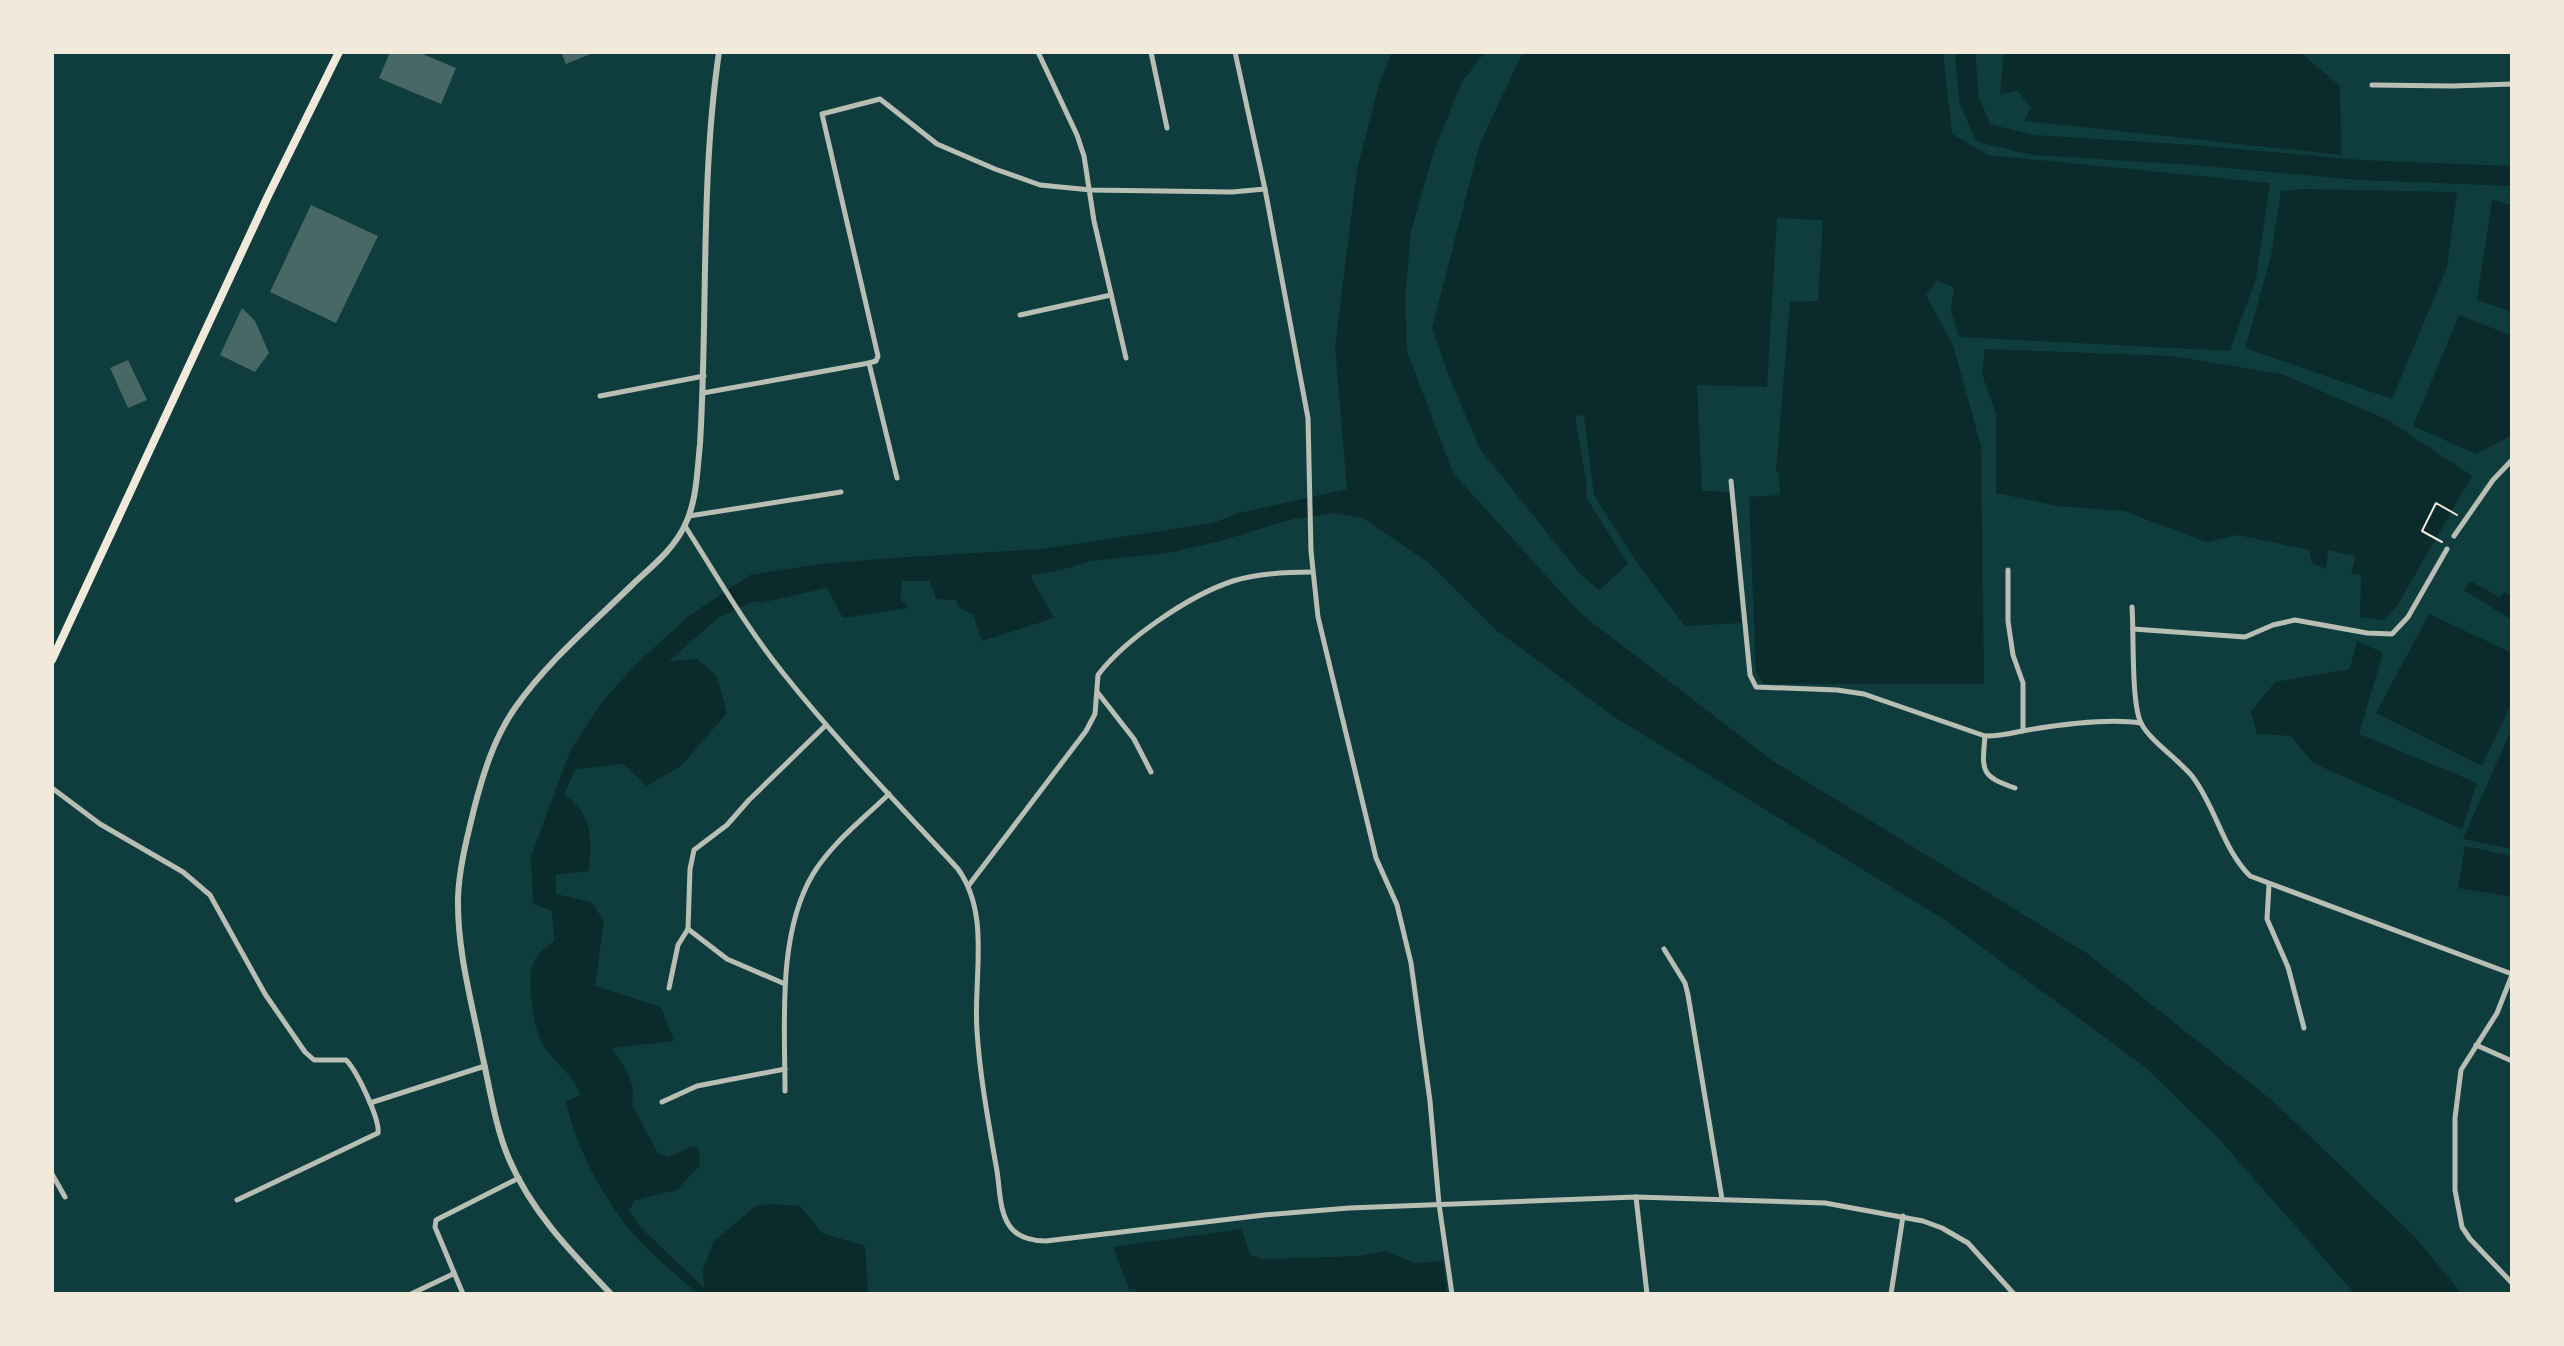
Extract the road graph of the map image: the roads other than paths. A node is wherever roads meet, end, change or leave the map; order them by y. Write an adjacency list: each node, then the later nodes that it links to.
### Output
1 (339, 52): 30 (main road)
2 (719, 52): 15 (street)
3 (1038, 52): 10 (street)
4 (1151, 52): 8 (street)
5 (1235, 52): 9 (street)
6 (2512, 84): 7 (street)
7 (2372, 85)
8 (1167, 128)
9 (1265, 189): 10 (street); 27 (street)
10 (1091, 190): 11 (street); 14 (street)
11 (1111, 295): 12 (street); 13 (street)
12 (1020, 315)
13 (1126, 358)
14 (869, 363): 16 (street); 19 (street)
15 (704, 376): 16 (street); 17 (street)
16 (703, 393): 22 (street)
17 (600, 396)
18 (2512, 460): 24 (street)
19 (897, 478)
20 (1731, 481): 35 (street)
21 (841, 492): 22 (street)
22 (689, 516): 23 (street)
23 (685, 526): 33 (street); 50 (street)
24 (2454, 536)
25 (2448, 548): 29 (street)
26 (2008, 570): 34 (street)
27 (1312, 572): 31 (street); 61 (street)
28 (2132, 607): 29 (street)
29 (2133, 629): 32 (street)
30 (52, 660)
31 (1097, 692): 36 (street); 40 (street)
32 (2141, 723): 34 (street); 41 (street)
33 (826, 725): 39 (street); 42 (street)
34 (2023, 731): 35 (street)
35 (1985, 736): 38 (street)
36 (1151, 772)
37 (52, 788): 54 (street)
38 (2015, 788)
39 (889, 794): 40 (street); 45 (street)
40 (969, 885): 61 (street)
41 (2269, 885): 44 (street); 47 (street)
42 (688, 929): 45 (street); 46 (street)
43 (1664, 949): 59 (street)
44 (2512, 974): 48 (street)
45 (785, 984): 51 (street)
46 (669, 988)
47 (2304, 1028)
48 (2476, 1045): 49 (street); 64 (street)
49 (2512, 1061)
50 (485, 1066): 54 (street); 56 (street)
51 (785, 1069): 52 (street); 53 (street)
52 (785, 1091)
53 (662, 1102)
54 (370, 1103): 60 (street)
55 (52, 1174): 57 (street)
56 (519, 1178): 63 (street); 67 (street)
57 (65, 1197)
58 (1636, 1197): 59 (street); 61 (street); 69 (street)
59 (1722, 1199): 62 (street)
60 (237, 1200)
61 (1439, 1204): 68 (street)
62 (1903, 1216): 70 (street); 71 (street)
63 (453, 1274): 65 (street); 66 (street)
64 (2512, 1283)
65 (411, 1294)
66 (463, 1294)
67 (611, 1294)
68 (1452, 1294)
69 (1647, 1294)
70 (1891, 1294)
71 (2014, 1294)

